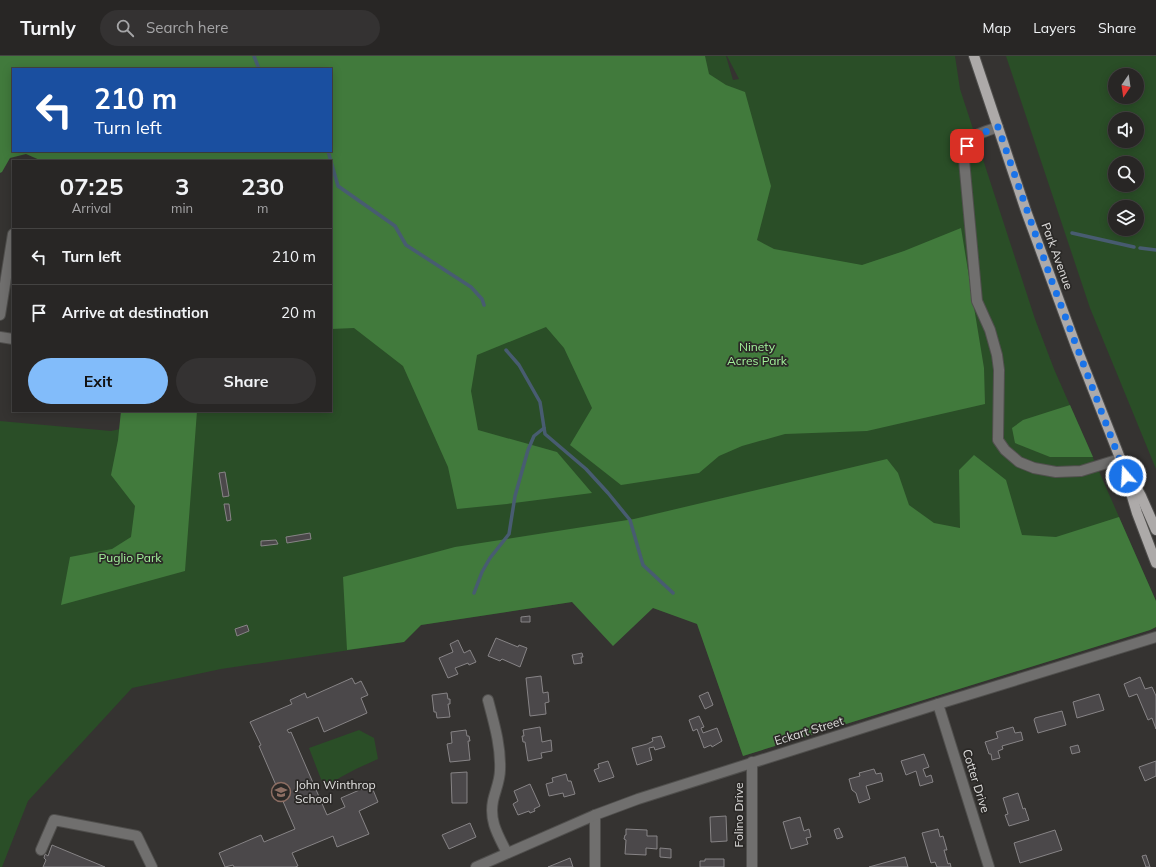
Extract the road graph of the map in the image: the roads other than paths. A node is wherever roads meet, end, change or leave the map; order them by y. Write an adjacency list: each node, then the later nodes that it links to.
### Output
1 (974, 56): 2 (main road, Park Avenue)
2 (998, 127): 7 (main road, Park Avenue); 7 (street)
3 (12, 240): 4 (street)
4 (0, 316)
5 (0, 337): 6 (street)
6 (12, 340)
7 (1121, 461): 8 (main road, Park Avenue); 9 (main road, Park Avenue)
8 (1156, 530)
9 (1156, 563)
10 (1156, 637): 12 (street, Eckart Street)
11 (488, 700): 16 (street)
12 (938, 704): 13 (street, Eckart Street); 21 (street, Cotter Drive)
13 (752, 762): 14 (street, Eckart Street); 20 (street, Folino Drive)
14 (595, 815): 16 (street, Eckart Street); 19 (street)
15 (41, 850): 17 (street)
16 (507, 853): 18 (street, Eckart Street)
17 (152, 867)
18 (476, 867)
19 (596, 867)
20 (752, 867)
21 (989, 867)

